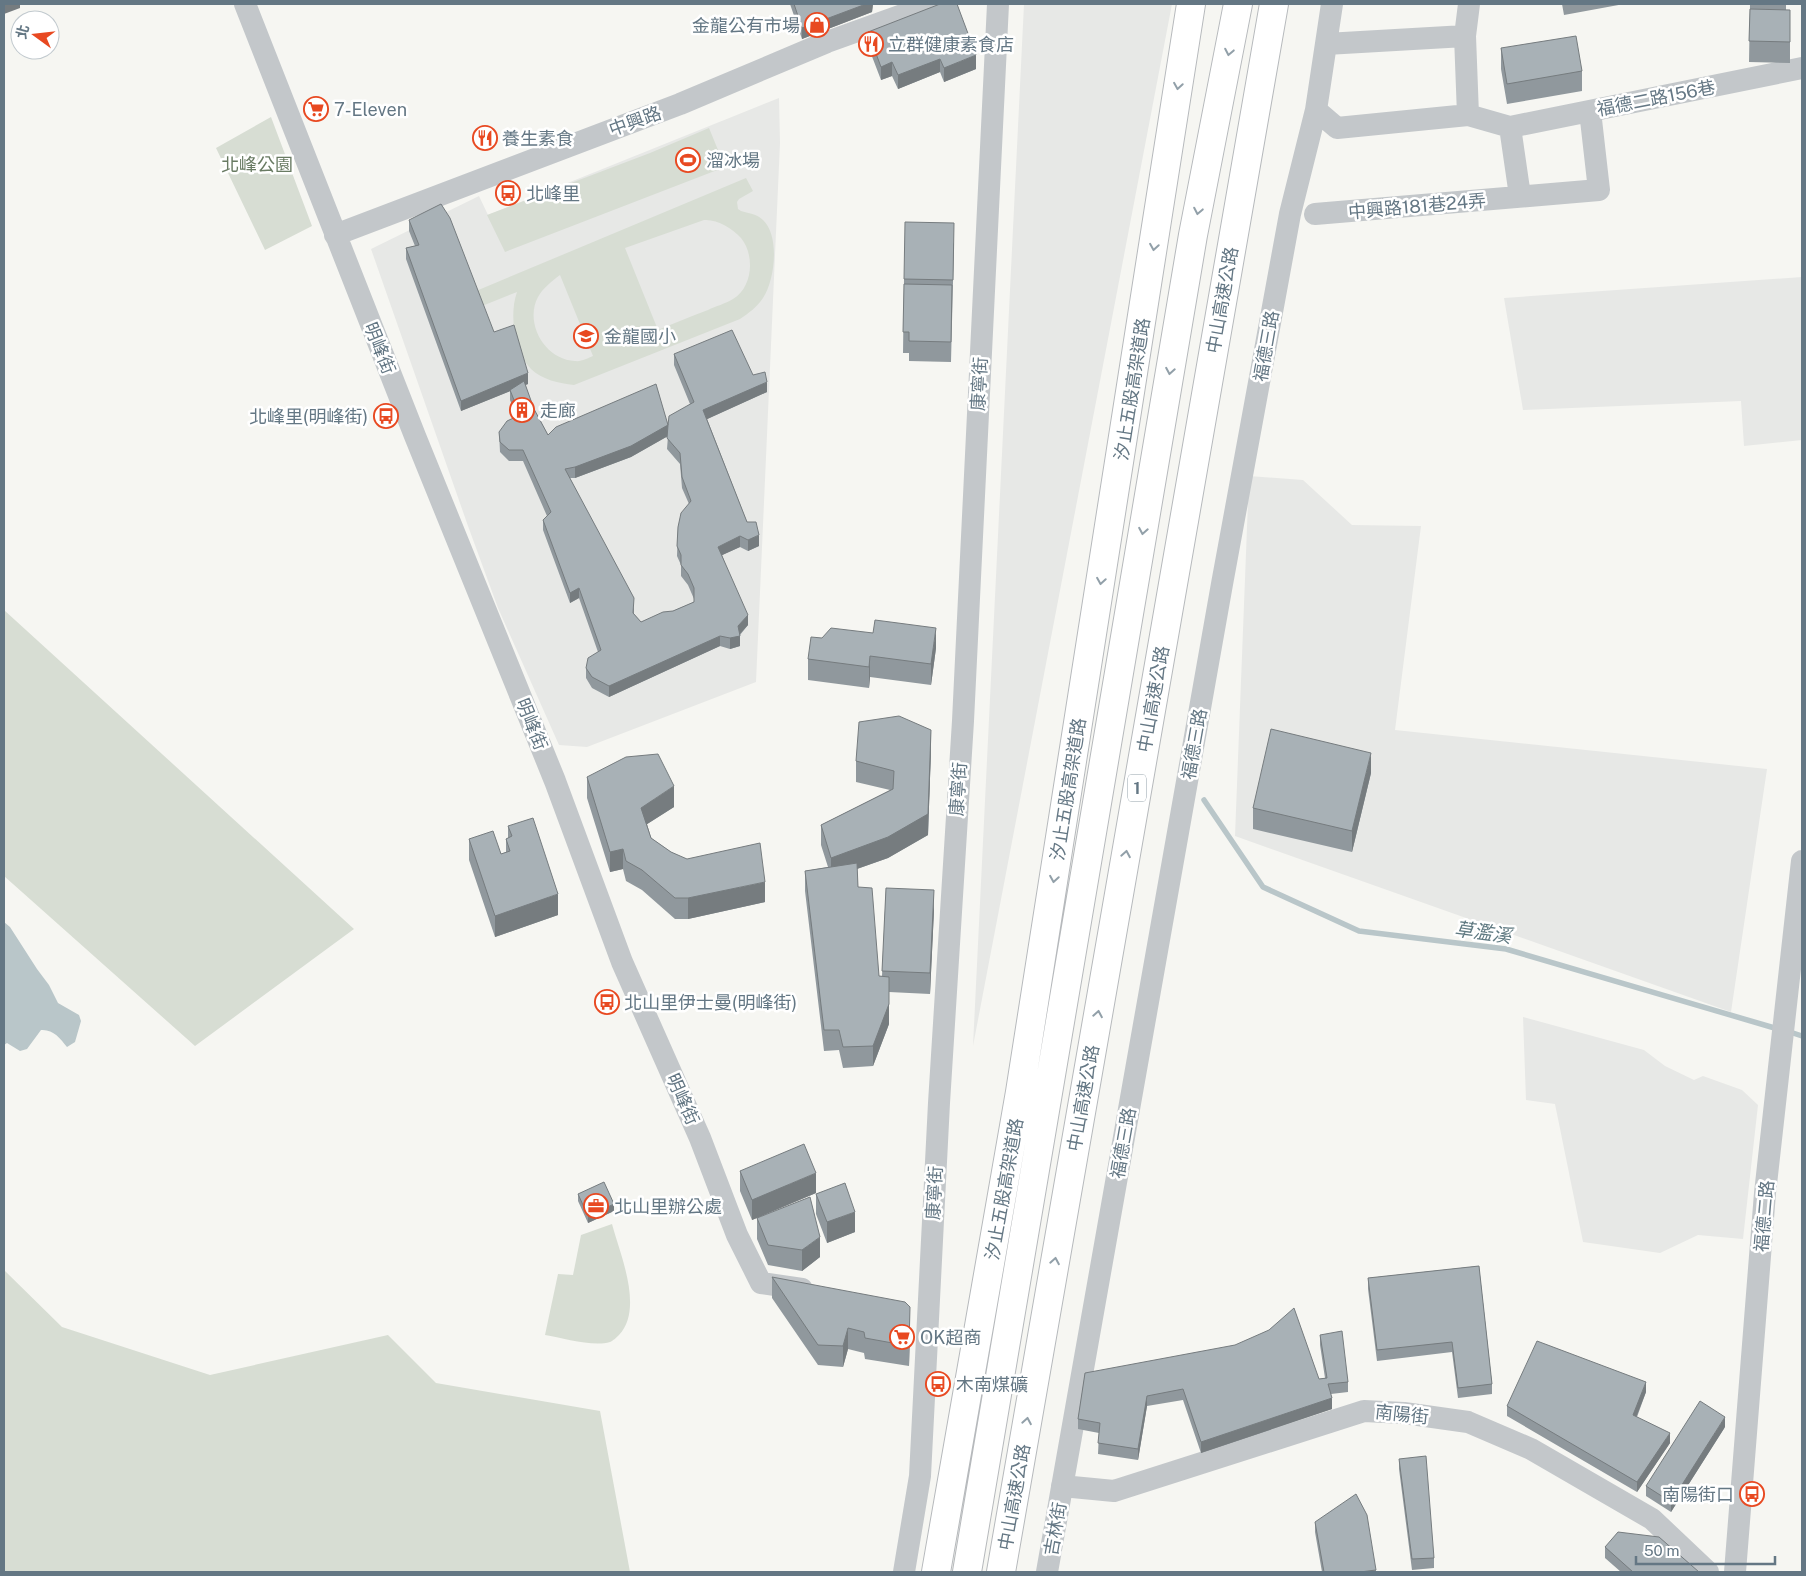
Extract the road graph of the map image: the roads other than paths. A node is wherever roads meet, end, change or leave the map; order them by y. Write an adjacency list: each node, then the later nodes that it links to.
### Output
1 (246, 4): 18 (street, 明峰街)
2 (933, 4): 18 (street, 中興路)
3 (998, 4): 22 (street, 康寧街)
4 (1192, 4): 23 (highway, 汐止五股高架道路, one-way to 23)
5 (1238, 4): 24 (highway, 中山高速公路, one-way to 24)
6 (1274, 4): 25 (highway, 中山高速公路 / 1, one-way to 6)
7 (1332, 4): 10 (street, 福德三路)
8 (1470, 4): 9 (street)
9 (1465, 36): 10 (street); 14 (street)
10 (1326, 44): 12 (street, 福德三路)
11 (1802, 68): 13 (street, 福德二路156巷)
12 (1316, 110): 14 (street); 21 (street, 福德三路)
13 (1590, 111): 15 (street, 福德二路156巷); 16 (street, 中興路181巷24弄)
14 (1468, 115): 15 (street)
15 (1510, 127): 16 (street)
16 (1520, 196): 17 (street, 中興路181巷24弄)
17 (1315, 214)
18 (335, 235): 20 (street, 明峰街)
19 (1802, 861): 28 (street, 福德二路)
20 (820, 1292)
21 (1062, 1486): 26 (street, 吉林街); 27 (street, 南陽街)
22 (904, 1572)
23 (936, 1572)
24 (967, 1572)
25 (1001, 1572)
26 (1047, 1572)
27 (1708, 1572)
28 (1735, 1572)

